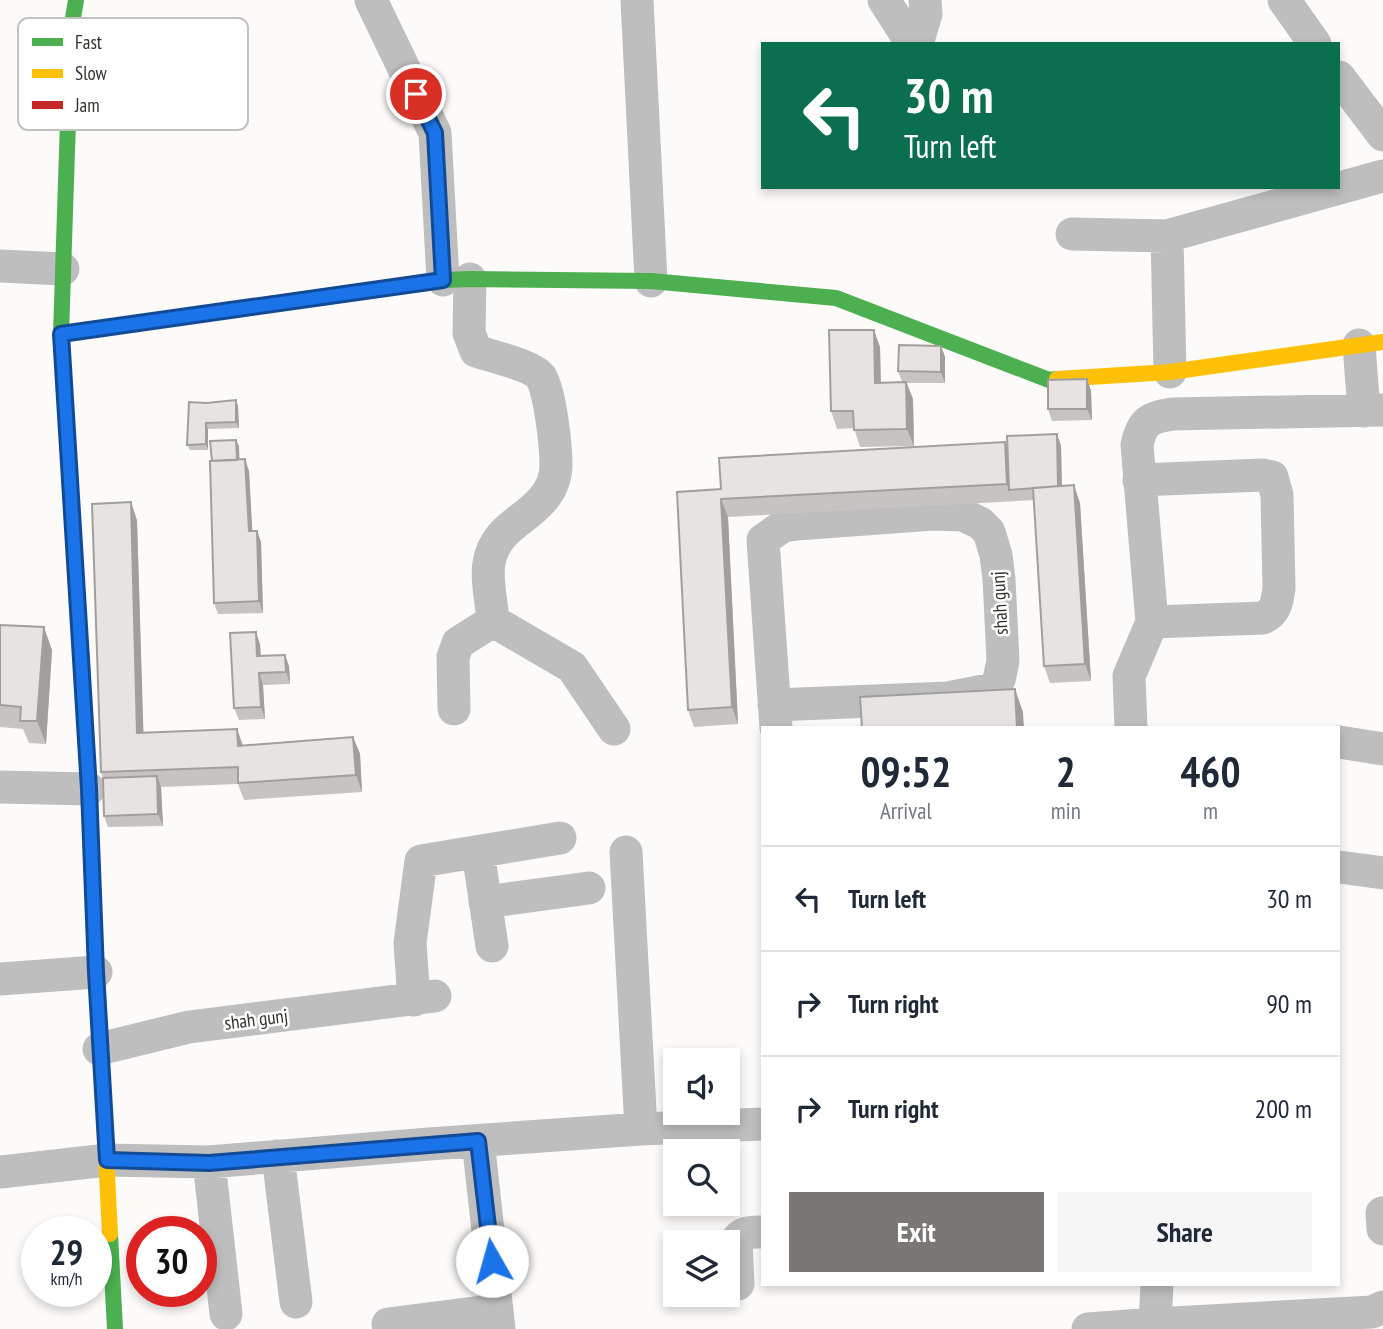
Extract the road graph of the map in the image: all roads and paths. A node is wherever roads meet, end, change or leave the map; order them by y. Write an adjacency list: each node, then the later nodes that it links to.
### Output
1 (76, 0): 7 (street)
2 (371, 0): 21 (street)
3 (636, 0): 22 (street)
4 (884, 0): 8 (street)
5 (925, 0): 9 (street)
6 (1284, 0): 10 (street)
7 (73, 18)
8 (914, 42)
9 (916, 42)
10 (1314, 42)
11 (1340, 78): 13 (street)
12 (68, 130): 20 (street)
13 (1383, 135)
14 (1383, 176): 15 (street)
15 (1340, 188)
16 (1336, 189): 18 (street)
17 (1072, 234): 18 (street)
18 (1167, 236): 25 (street)
19 (0, 266): 20 (street)
20 (63, 269): 23 (street)
21 (456, 279): 22 (street); 23 (street); 28 (street)
22 (651, 281): 25 (street)
23 (61, 334): 37 (street)
24 (1371, 343): 25 (street); 26 (street)
25 (1170, 373)
26 (1373, 411): 27 (street)
27 (1139, 480): 29 (street); 29 (street)
28 (493, 621): 30 (street); 33 (street)
29 (1152, 622): 32 (street)
30 (454, 709)
31 (775, 717): 31 (street, shah gunj)
32 (1131, 726)
33 (614, 729)
34 (1340, 742): 35 (street)
35 (1383, 749)
36 (0, 787): 37 (street)
37 (89, 789): 46 (street)
38 (560, 838): 39 (street, shah gunj)
39 (478, 852): 44 (street); 48 (street, shah gunj)
40 (626, 852): 50 (street)
41 (1340, 867): 42 (street)
42 (1383, 873)
43 (589, 888): 44 (street)
44 (485, 902): 45 (street)
45 (492, 946)
46 (96, 972): 47 (street); 48 (street)
47 (0, 979)
48 (99, 1049): 53 (street)
49 (761, 1124): 50 (street)
50 (641, 1129): 51 (street)
51 (478, 1141): 52 (street); 63 (street)
52 (278, 1156): 54 (street); 60 (street)
53 (107, 1160): 54 (street); 55 (street); 66 (street)
54 (209, 1163): 62 (street)
55 (0, 1171)
56 (761, 1232): 57 (street)
57 (740, 1237)
58 (1157, 1286): 65 (street)
59 (1335, 1299): 61 (street); 65 (street)
60 (296, 1302)
61 (1383, 1307)
62 (226, 1314)
63 (498, 1319): 64 (street)
64 (388, 1324)
65 (1155, 1326): 67 (street)
66 (115, 1329)
67 (1088, 1329)

